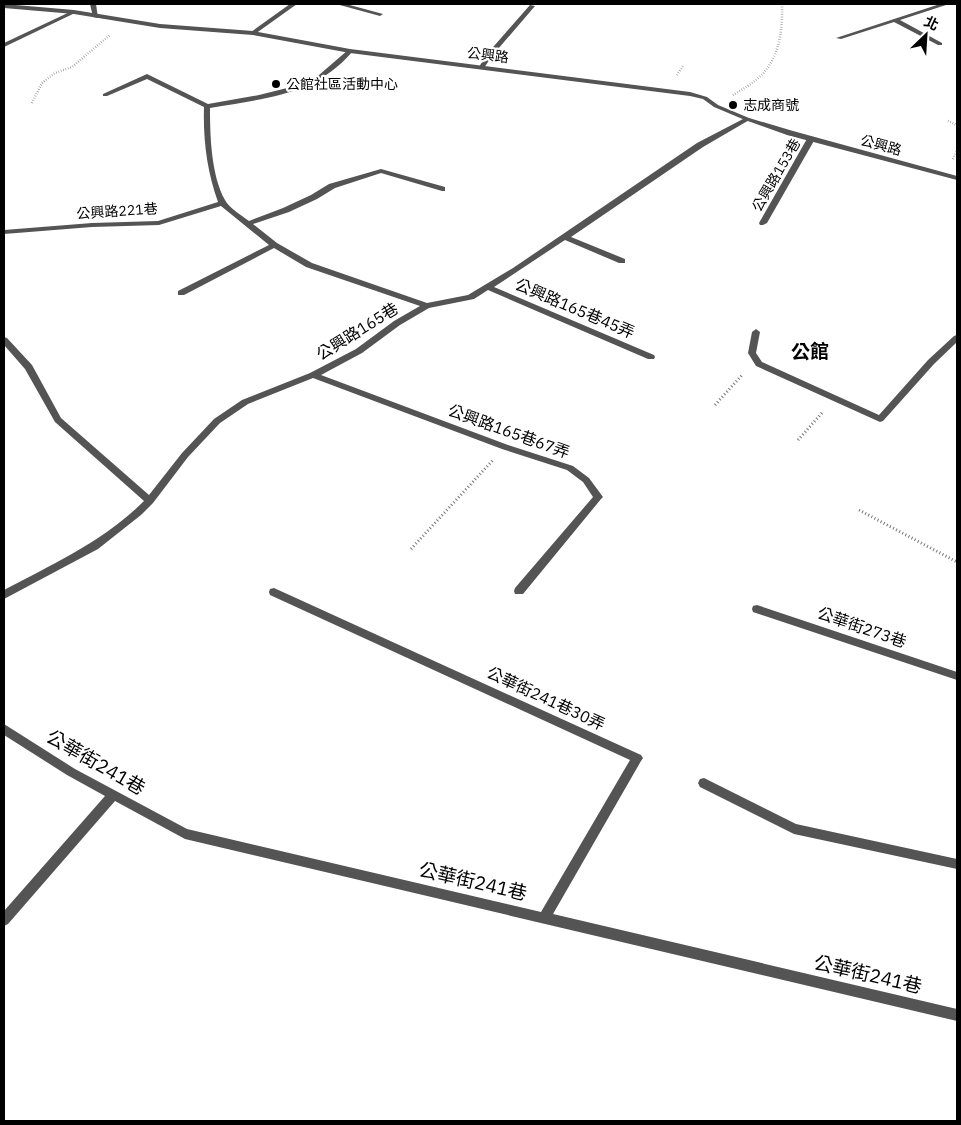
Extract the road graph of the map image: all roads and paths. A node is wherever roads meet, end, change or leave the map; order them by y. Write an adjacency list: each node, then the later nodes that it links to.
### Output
1 (93, 4): 11 (street)
2 (294, 4): 14 (street)
3 (340, 4): 10 (street)
4 (782, 4): 23 (path)
5 (948, 4): 8 (street); 12 (street)
6 (4, 6): 9 (street, 公興路)
7 (532, 6): 19 (street)
8 (957, 7)
9 (74, 12): 11 (street, 公興路); 17 (street)
10 (380, 14)
11 (96, 16): 13 (street, 公興路)
12 (896, 20): 15 (street); 16 (street)
13 (123, 21): 14 (street, 公興路); 21 (path)
14 (253, 33): 18 (street, 公興路)
15 (839, 38)
16 (940, 44)
17 (4, 45)
18 (350, 51): 19 (street, 公興路); 22 (street)
19 (482, 67): 23 (street, 公興路)
20 (105, 95): 22 (street)
21 (32, 103)
22 (207, 106): 30 (street)
23 (716, 106): 24 (street, 公興路)
24 (747, 119): 27 (street, 公興路); 34 (street, 公興路165巷)
25 (948, 121): 26 (path)
26 (957, 125)
27 (811, 139): 28 (street, 公興路); 32 (street, 公興路153巷)
28 (957, 178)
29 (442, 189): 31 (street)
30 (222, 203): 31 (street); 33 (street, 公興路221巷)
31 (249, 223): 35 (street)
32 (763, 223)
33 (4, 232)
34 (565, 236): 36 (street); 37 (street, 公興路165巷)
35 (274, 245): 38 (street); 39 (street)
36 (622, 261)
37 (488, 287): 39 (street, 公興路165巷); 43 (street, 公興路165巷45弄)
38 (181, 293)
39 (427, 306): 45 (street, 公興路165巷)
40 (756, 332): 44 (street)
41 (957, 338): 46 (street)
42 (4, 340): 50 (street)
43 (651, 357)
44 (759, 364): 46 (street); 47 (path)
45 (313, 375): 49 (street, 公興路165巷67弄); 50 (street, 公興路165巷)
46 (835, 398): 48 (path)
47 (715, 405)
48 (798, 440)
49 (505, 447): 52 (path); 54 (street, 公興路165巷67弄)
50 (150, 500): 56 (street, 公興路165巷)
51 (859, 510): 53 (path)
52 (411, 549)
53 (957, 562)
54 (519, 591)
55 (274, 592): 63 (street, 公華街241巷30弄)
56 (4, 595)
57 (757, 608): 58 (street, 公華街273巷)
58 (957, 676)
59 (4, 729): 61 (street, 公華街241巷)
60 (704, 783): 62 (street)
61 (112, 795): 63 (street, 公華街241巷); 64 (street)
62 (957, 864)
63 (545, 917): 65 (street, 公華街241巷)
64 (4, 920)
65 (957, 1015)

